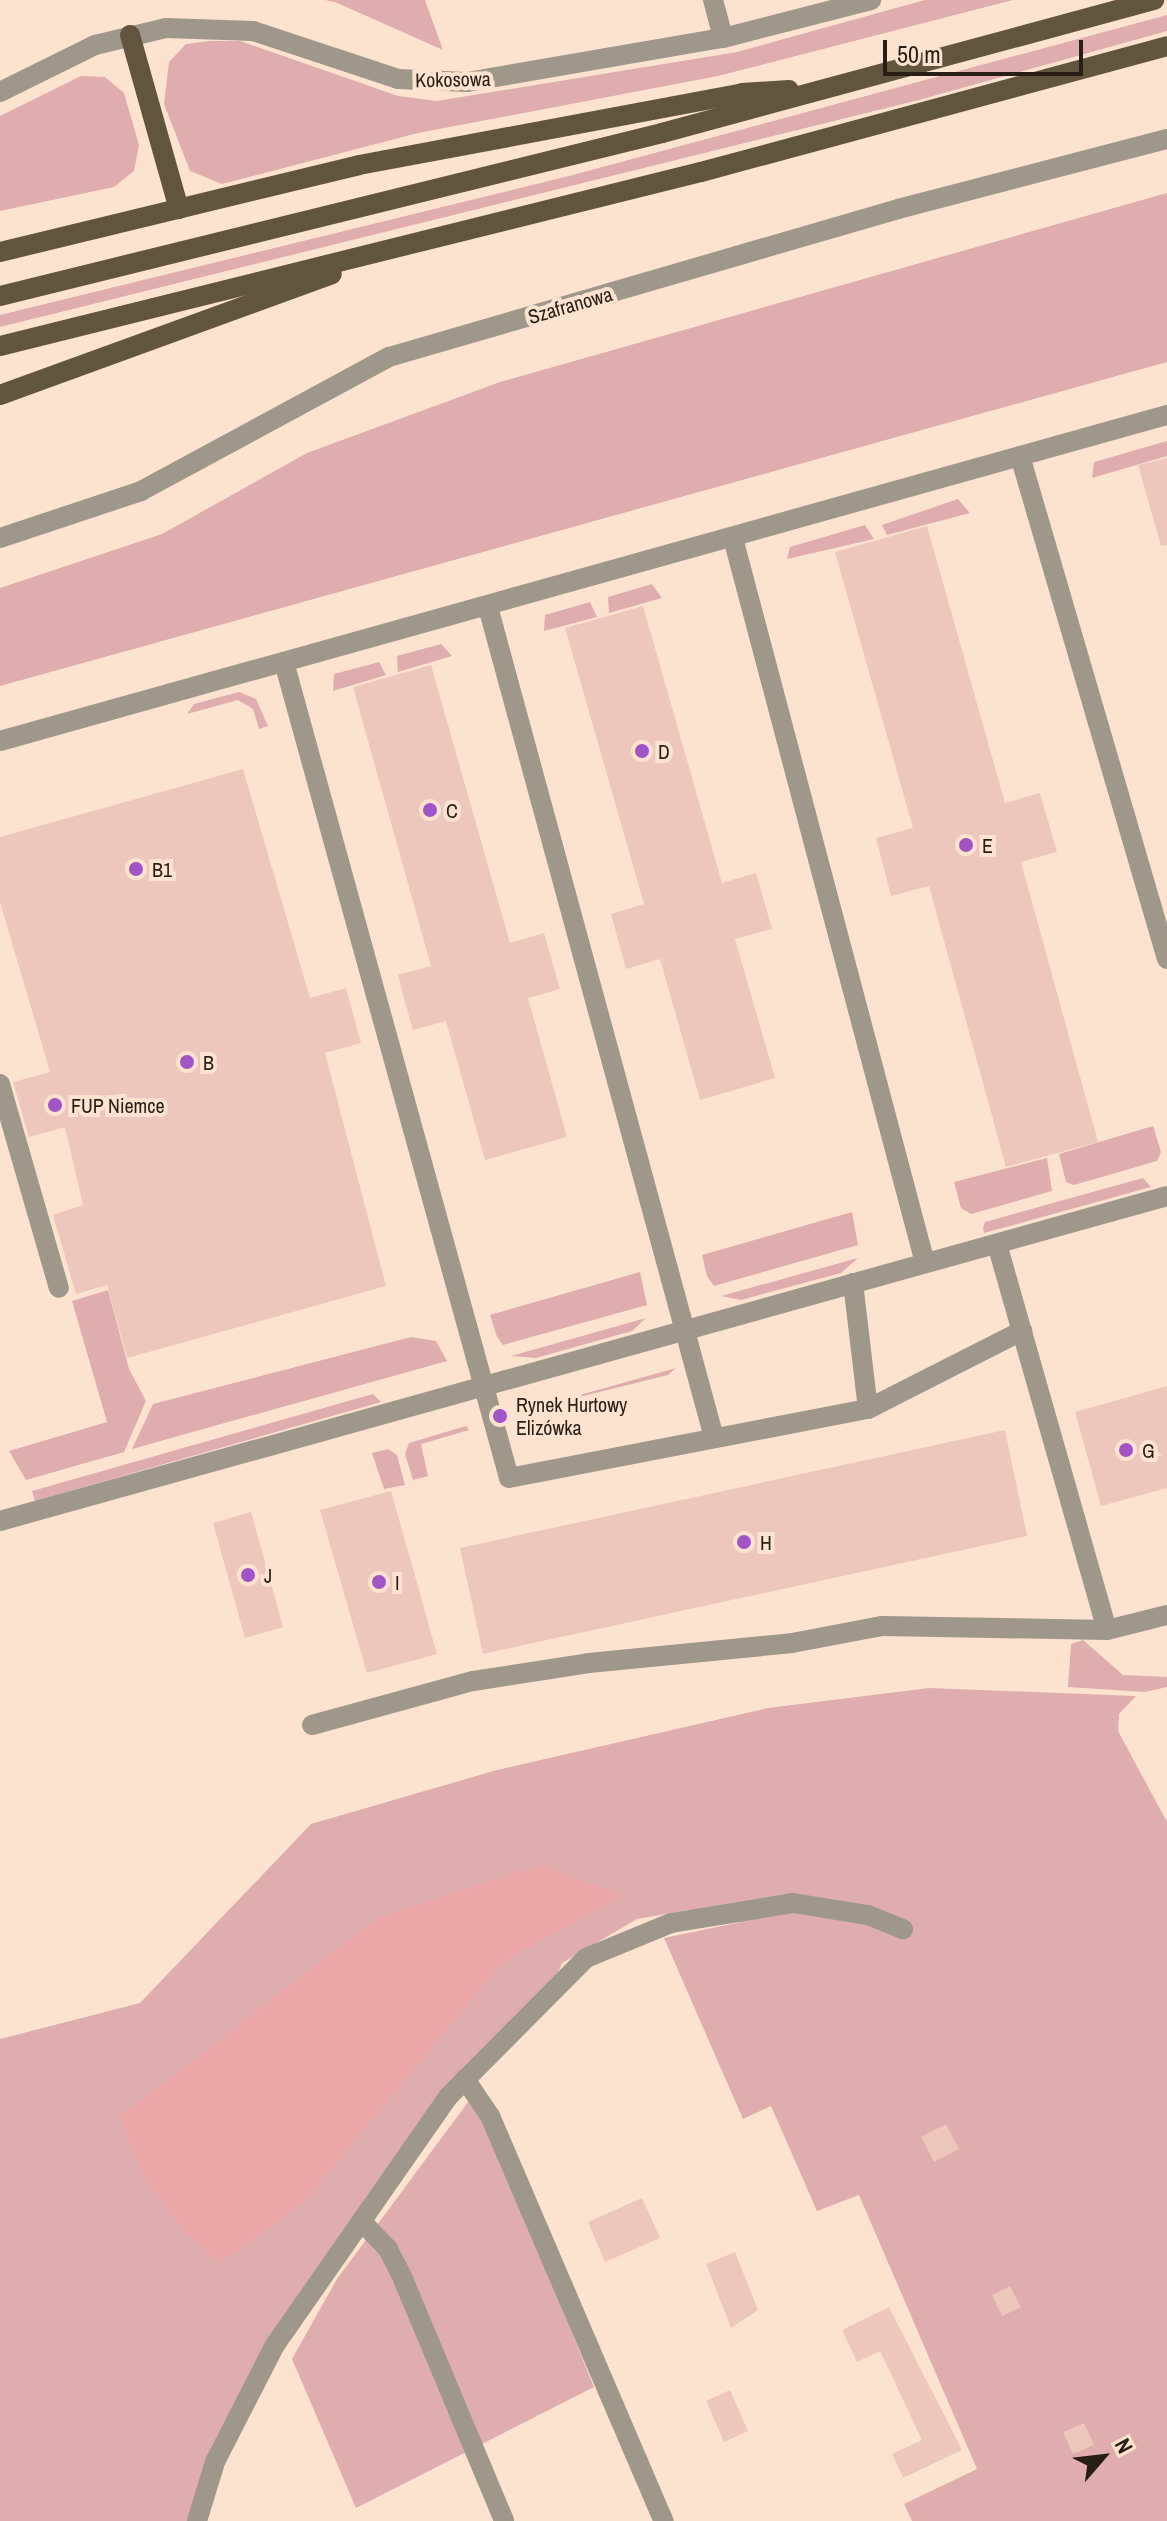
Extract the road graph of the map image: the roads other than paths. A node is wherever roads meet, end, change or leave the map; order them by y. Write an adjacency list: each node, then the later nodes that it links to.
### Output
1 (713, 0): 5 (street)
2 (871, 0): 5 (street, Kokosowa)
3 (1154, 0): 7 (main road)
4 (130, 35): 5 (street, Kokosowa); 8 (street, Kokosowa); 10 (main road)
5 (723, 38)
6 (1167, 46): 11 (main road)
7 (832, 88): 10 (main road); 13 (main road)
8 (0, 92)
9 (1167, 139): 18 (street, Szafranowa)
10 (179, 209): 12 (main road)
11 (403, 246): 14 (main road); 15 (main road)
12 (0, 252)
13 (0, 296)
14 (0, 346)
15 (0, 395)
16 (1167, 415): 17 (street)
17 (1020, 456): 19 (street); 23 (street)
18 (0, 538)
19 (733, 538): 20 (street); 27 (street)
20 (488, 607): 21 (street); 30 (street)
21 (284, 662): 22 (street); 32 (street)
22 (0, 741)
23 (1167, 959)
24 (0, 1084): 29 (street)
25 (1167, 1196): 26 (street)
26 (997, 1244): 27 (street); 31 (street)
27 (925, 1263): 28 (street)
28 (853, 1283): 30 (street); 33 (street)
29 (59, 1288)
30 (684, 1329): 32 (street); 34 (street)
31 (1022, 1331): 33 (street); 37 (street)
32 (483, 1387): 34 (street); 35 (street)
33 (868, 1409): 34 (street)
34 (713, 1434)
35 (0, 1521)
36 (1167, 1615): 37 (street)
37 (1107, 1630): 38 (street)
38 (312, 1725)
39 (903, 1929): 40 (street)
40 (465, 2079): 41 (street); 44 (street)
41 (364, 2224): 42 (street); 43 (street)
42 (197, 2521)
43 (504, 2521)
44 (664, 2521)

